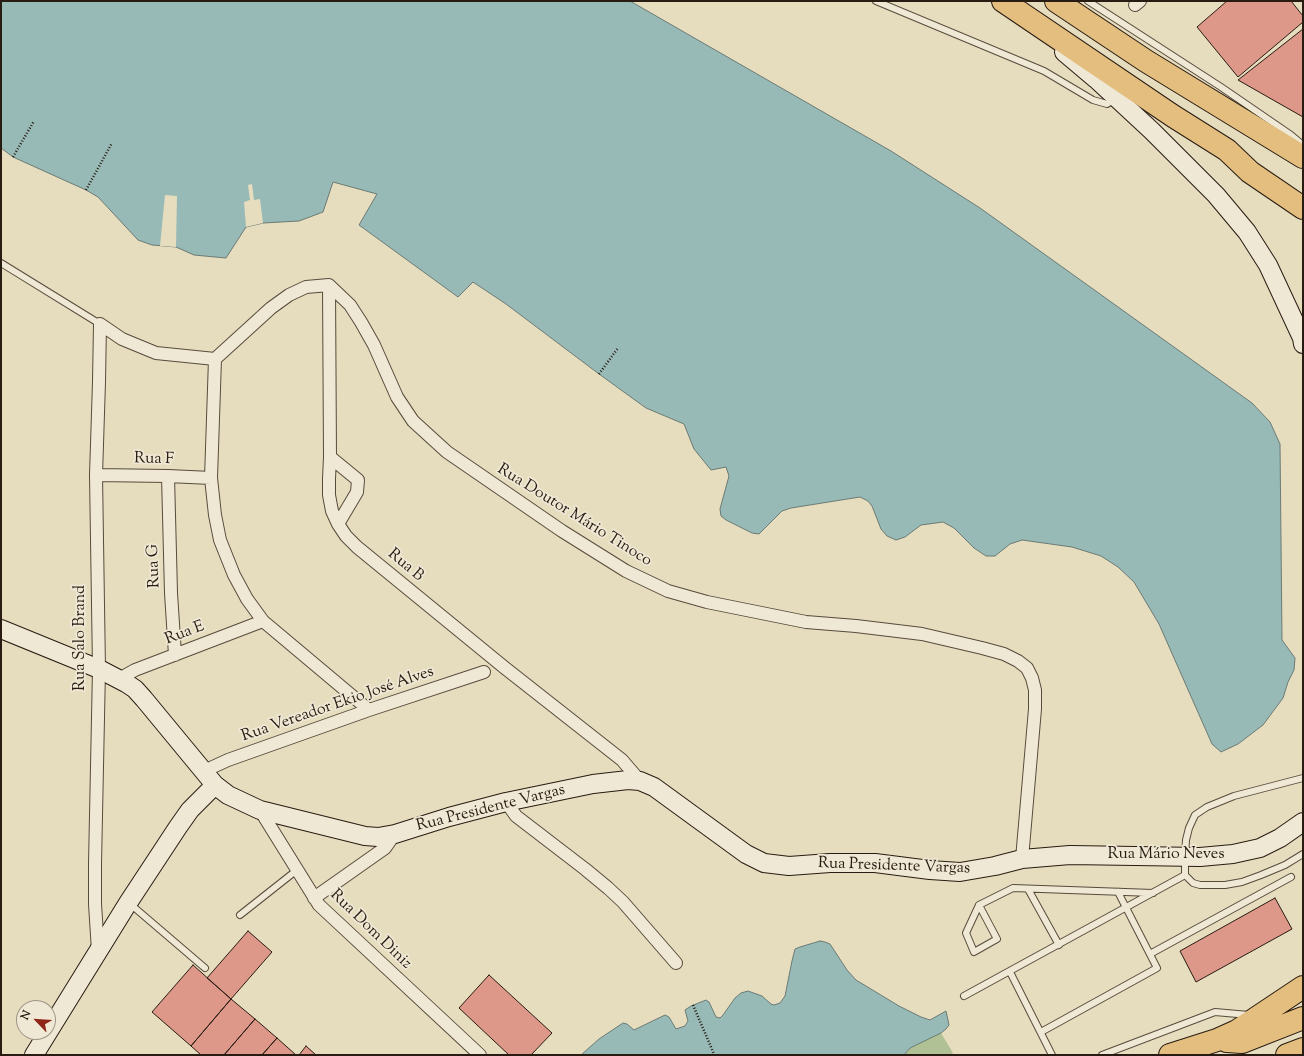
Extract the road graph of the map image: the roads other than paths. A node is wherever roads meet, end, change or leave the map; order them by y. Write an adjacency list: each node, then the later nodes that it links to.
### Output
1 (876, 1): 5 (lane)
2 (1002, 1): 5 (street); 7 (highway)
3 (1056, 1): 8 (highway)
4 (1088, 1): 6 (lane)
5 (1116, 98): 14 (street)
6 (1303, 145)
7 (1227, 150): 9 (highway); 10 (highway)
8 (1303, 157)
9 (1303, 194)
10 (1303, 208)
11 (1, 263): 13 (lane)
12 (329, 285): 15 (street); 16 (street, Rua B); 38 (street, Rua Doutor Mário Tinoco)
13 (100, 324): 15 (street); 17 (street, Rua Salo Brand)
14 (1303, 340)
15 (215, 359): 19 (street)
16 (330, 457): 20 (street, Rua B); 20 (street)
17 (96, 475): 18 (street, Rua F); 24 (street, Rua Salo Brand)
18 (168, 476): 19 (street, Rua F); 23 (street, Rua G)
19 (211, 478): 21 (street)
20 (338, 524): 30 (street, Rua B)
21 (262, 621): 23 (street, Rua E); 27 (street)
22 (1, 629): 24 (street, Rua Presidente Vargas)
23 (175, 656): 26 (street, Rua E)
24 (98, 669): 26 (street, Rua Presidente Vargas); 51 (street, Rua Salo Brand)
25 (484, 672): 27 (street, Rua Vereador Ekio José Alves)
26 (119, 679): 28 (street, Rua Presidente Vargas)
27 (369, 710): 28 (street, Rua Vereador Ekio José Alves)
28 (204, 771): 31 (street, Rua Presidente Vargas)
29 (1303, 778): 37 (lane)
30 (640, 781): 32 (street, Rua Presidente Vargas); 38 (street, Rua Presidente Vargas)
31 (215, 785): 33 (street, Rua Presidente Vargas); 46 (street)
32 (506, 802): 35 (street, Rua Presidente Vargas); 53 (street)
33 (260, 810): 35 (street, Rua Presidente Vargas); 39 (street, Rua Dom Diniz)
34 (1303, 822): 37 (street, Rua Mário Neves)
35 (395, 834): 45 (street)
36 (1303, 854): 40 (lane)
37 (1185, 856): 38 (street, Rua Mário Neves); 40 (lane)
38 (1022, 860)
39 (297, 870): 45 (street, Rua Dom Diniz); 49 (lane)
40 (1186, 875): 44 (lane)
41 (1291, 877): 52 (lane)
42 (1028, 889): 43 (lane); 47 (lane); 50 (lane)
43 (1118, 892): 44 (lane); 48 (lane)
44 (1153, 893): 48 (lane)
45 (314, 898): 66 (street, Rua Dom Diniz)
46 (128, 903): 51 (street); 54 (lane)
47 (979, 905): 47 (lane)
48 (1126, 908): 50 (lane); 52 (lane)
49 (240, 915)
50 (1059, 945): 55 (lane)
51 (98, 952): 65 (street)
52 (1150, 954): 62 (lane)
53 (676, 963)
54 (206, 968)
55 (1010, 972): 57 (lane); 62 (lane)
56 (1303, 987): 59 (highway)
57 (964, 996)
58 (1303, 1003): 61 (highway)
59 (1259, 1016): 61 (highway); 68 (lane)
60 (1303, 1018): 63 (highway)
61 (1238, 1031): 63 (highway)
62 (1041, 1032): 67 (lane)
63 (1216, 1040): 69 (highway)
64 (1303, 1048): 70 (highway)
65 (34, 1055)
66 (480, 1055)
67 (1052, 1055)
68 (1102, 1055)
69 (1170, 1055)
70 (1287, 1055)

